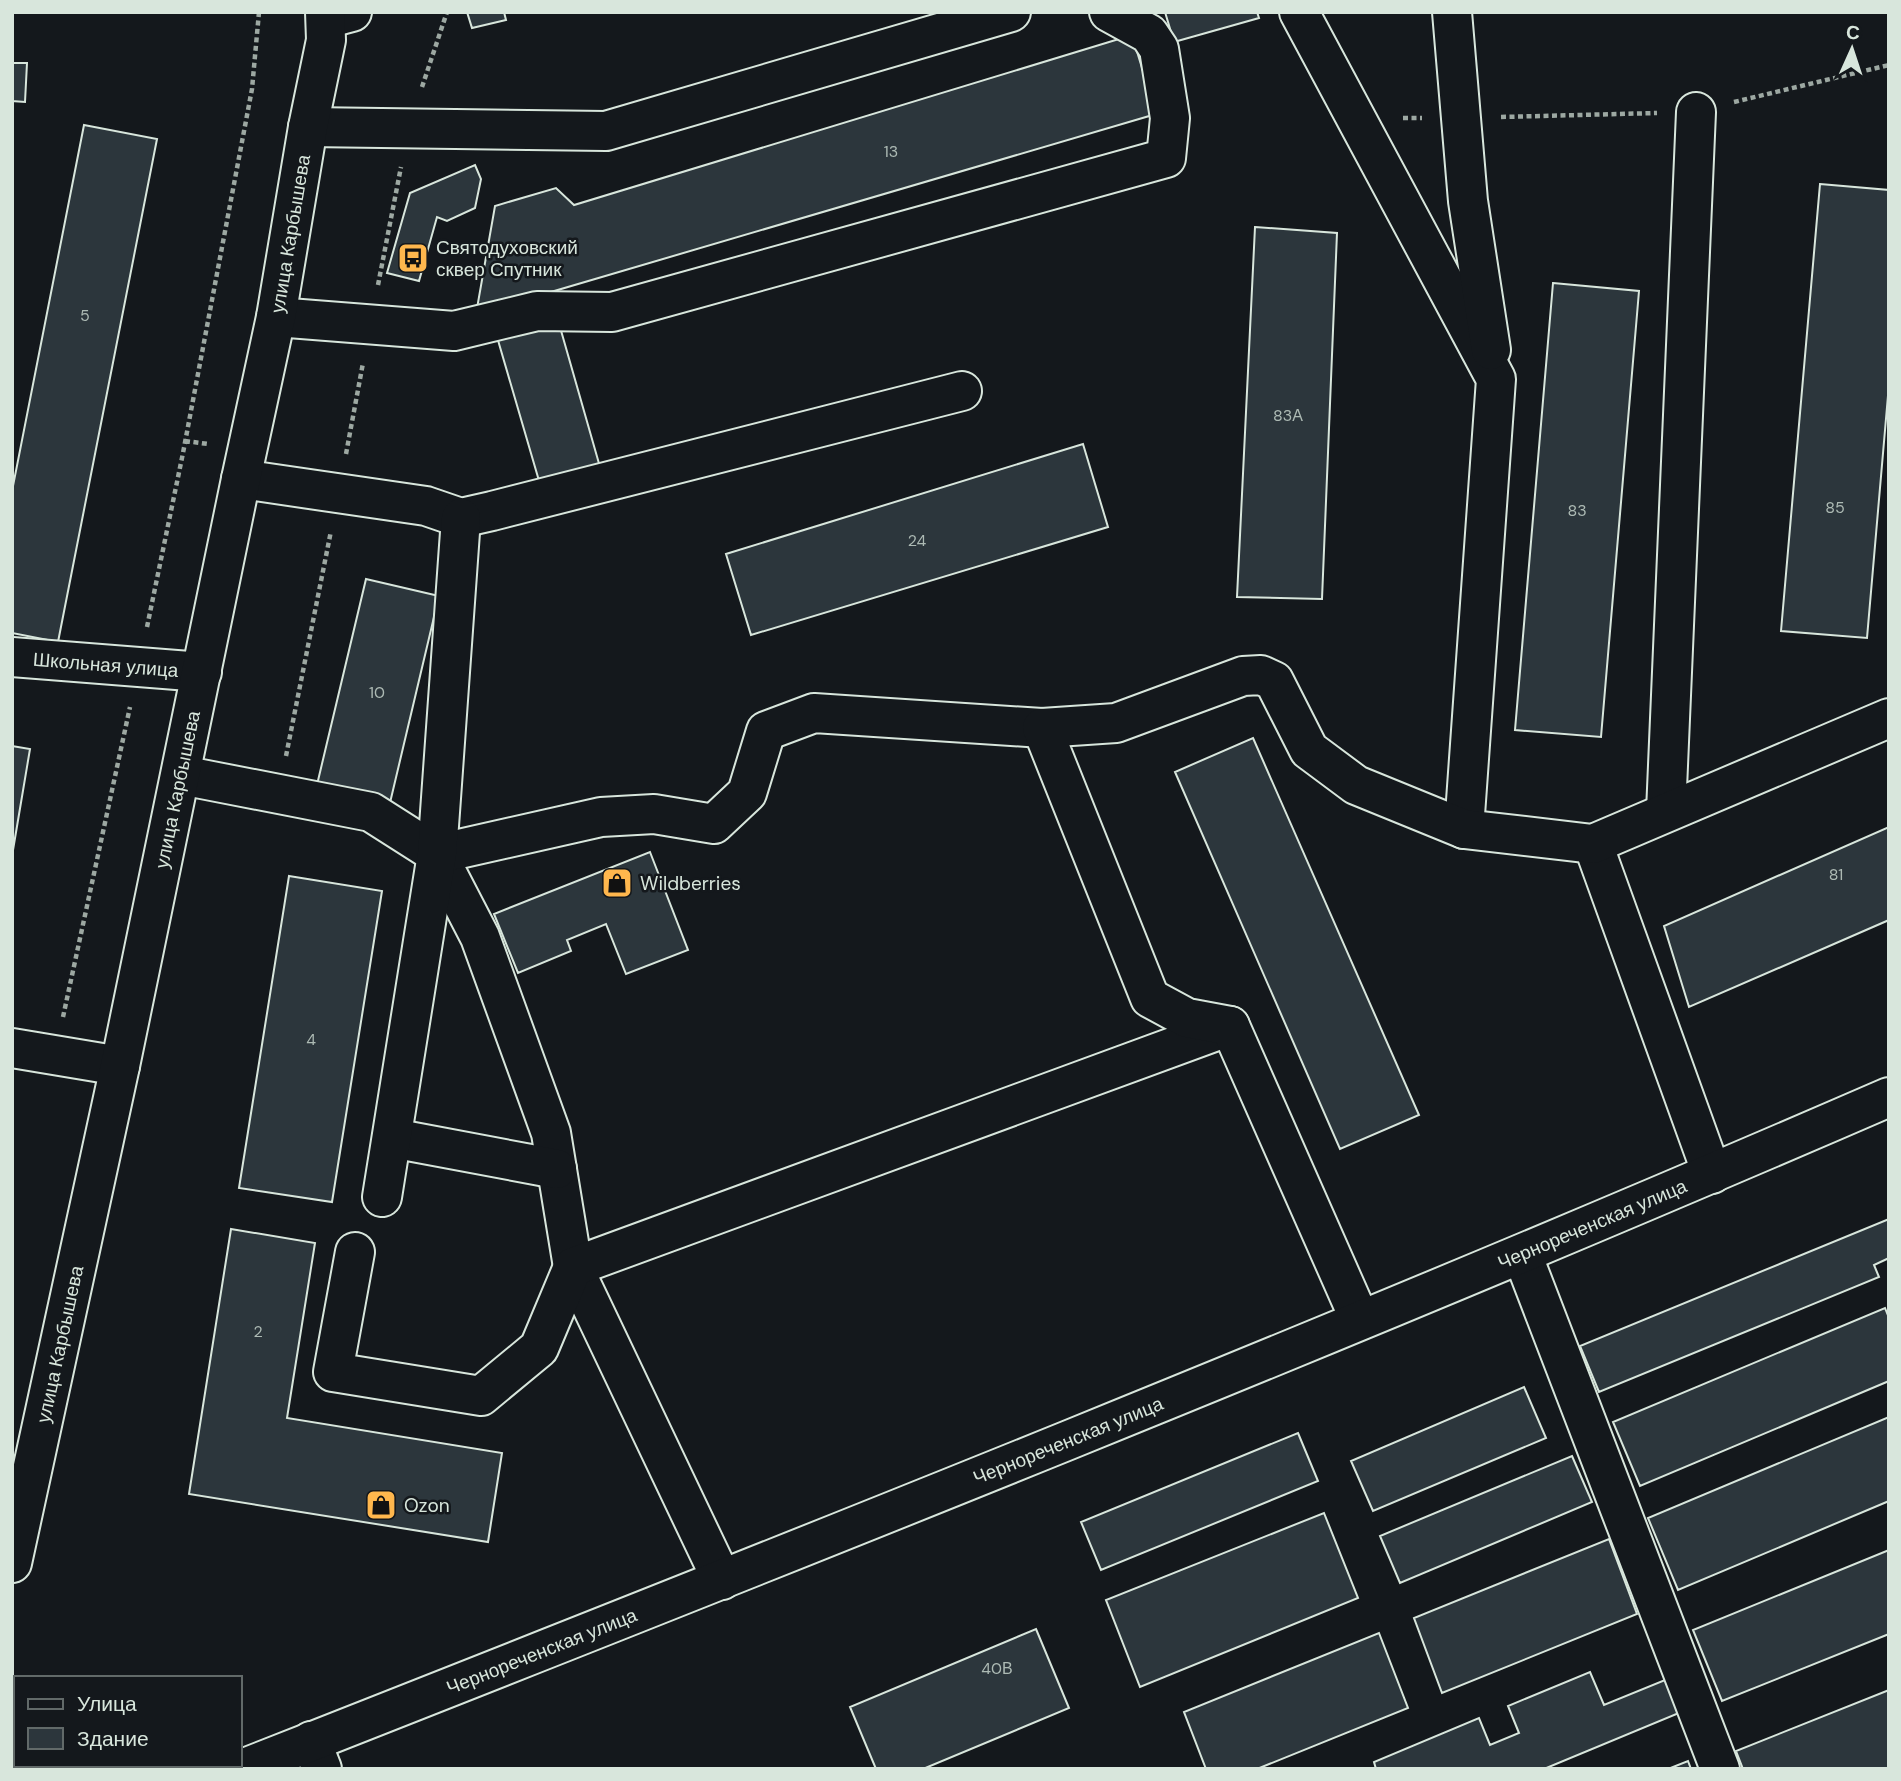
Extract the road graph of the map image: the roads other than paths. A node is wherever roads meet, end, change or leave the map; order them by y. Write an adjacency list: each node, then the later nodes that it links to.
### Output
1 (1011, 12): 7 (main road)
2 (1110, 12): 8 (main road)
3 (1300, 12): 9 (main road)
4 (1452, 12): 9 (main road)
5 (336, 19): 7 (main road, улица Карбышева)
6 (1696, 112): 18 (main road)
7 (308, 127): 8 (main road, улица Карбышева)
8 (276, 317): 11 (main road, улица Карбышева)
9 (1496, 380): 19 (main road)
10 (962, 391): 12 (main road)
11 (244, 464): 12 (main road); 14 (main road, улица Карбышева)
12 (461, 518): 21 (main road)
13 (12, 657): 14 (main road, Школьная улица)
14 (202, 673): 17 (main road, улица Карбышева)
15 (1889, 718): 18 (main road)
16 (1042, 728): 19 (main road); 21 (main road); 22 (main road)
17 (181, 775): 21 (main road); 24 (main road, улица Карбышева)
18 (1666, 812): 20 (main road)
19 (1464, 829): 20 (main road)
20 (1593, 844): 28 (main road)
21 (437, 854): 26 (main road); 27 (main road)
22 (1230, 1026): 32 (main road); 33 (main road)
23 (12, 1048): 24 (main road)
24 (120, 1066): 34 (main road, улица Карбышева)
25 (1889, 1097): 28 (main road, Чернореченская улица)
26 (392, 1138): 27 (main road); 29 (main road)
27 (557, 1169): 32 (main road)
28 (1712, 1174): 31 (main road, Чернореченская улица)
29 (382, 1197)
30 (355, 1252): 32 (main road)
31 (1522, 1254): 33 (main road, Чернореченская улица); 38 (main road)
32 (573, 1267): 35 (main road)
33 (1360, 1320): 35 (main road, Чернореченская улица)
34 (12, 1563)
35 (722, 1580): 36 (main road, Чернореченская улица)
36 (316, 1755): 37 (main road, Чернореченская улица)
37 (242, 1769)
38 (1720, 1769)

